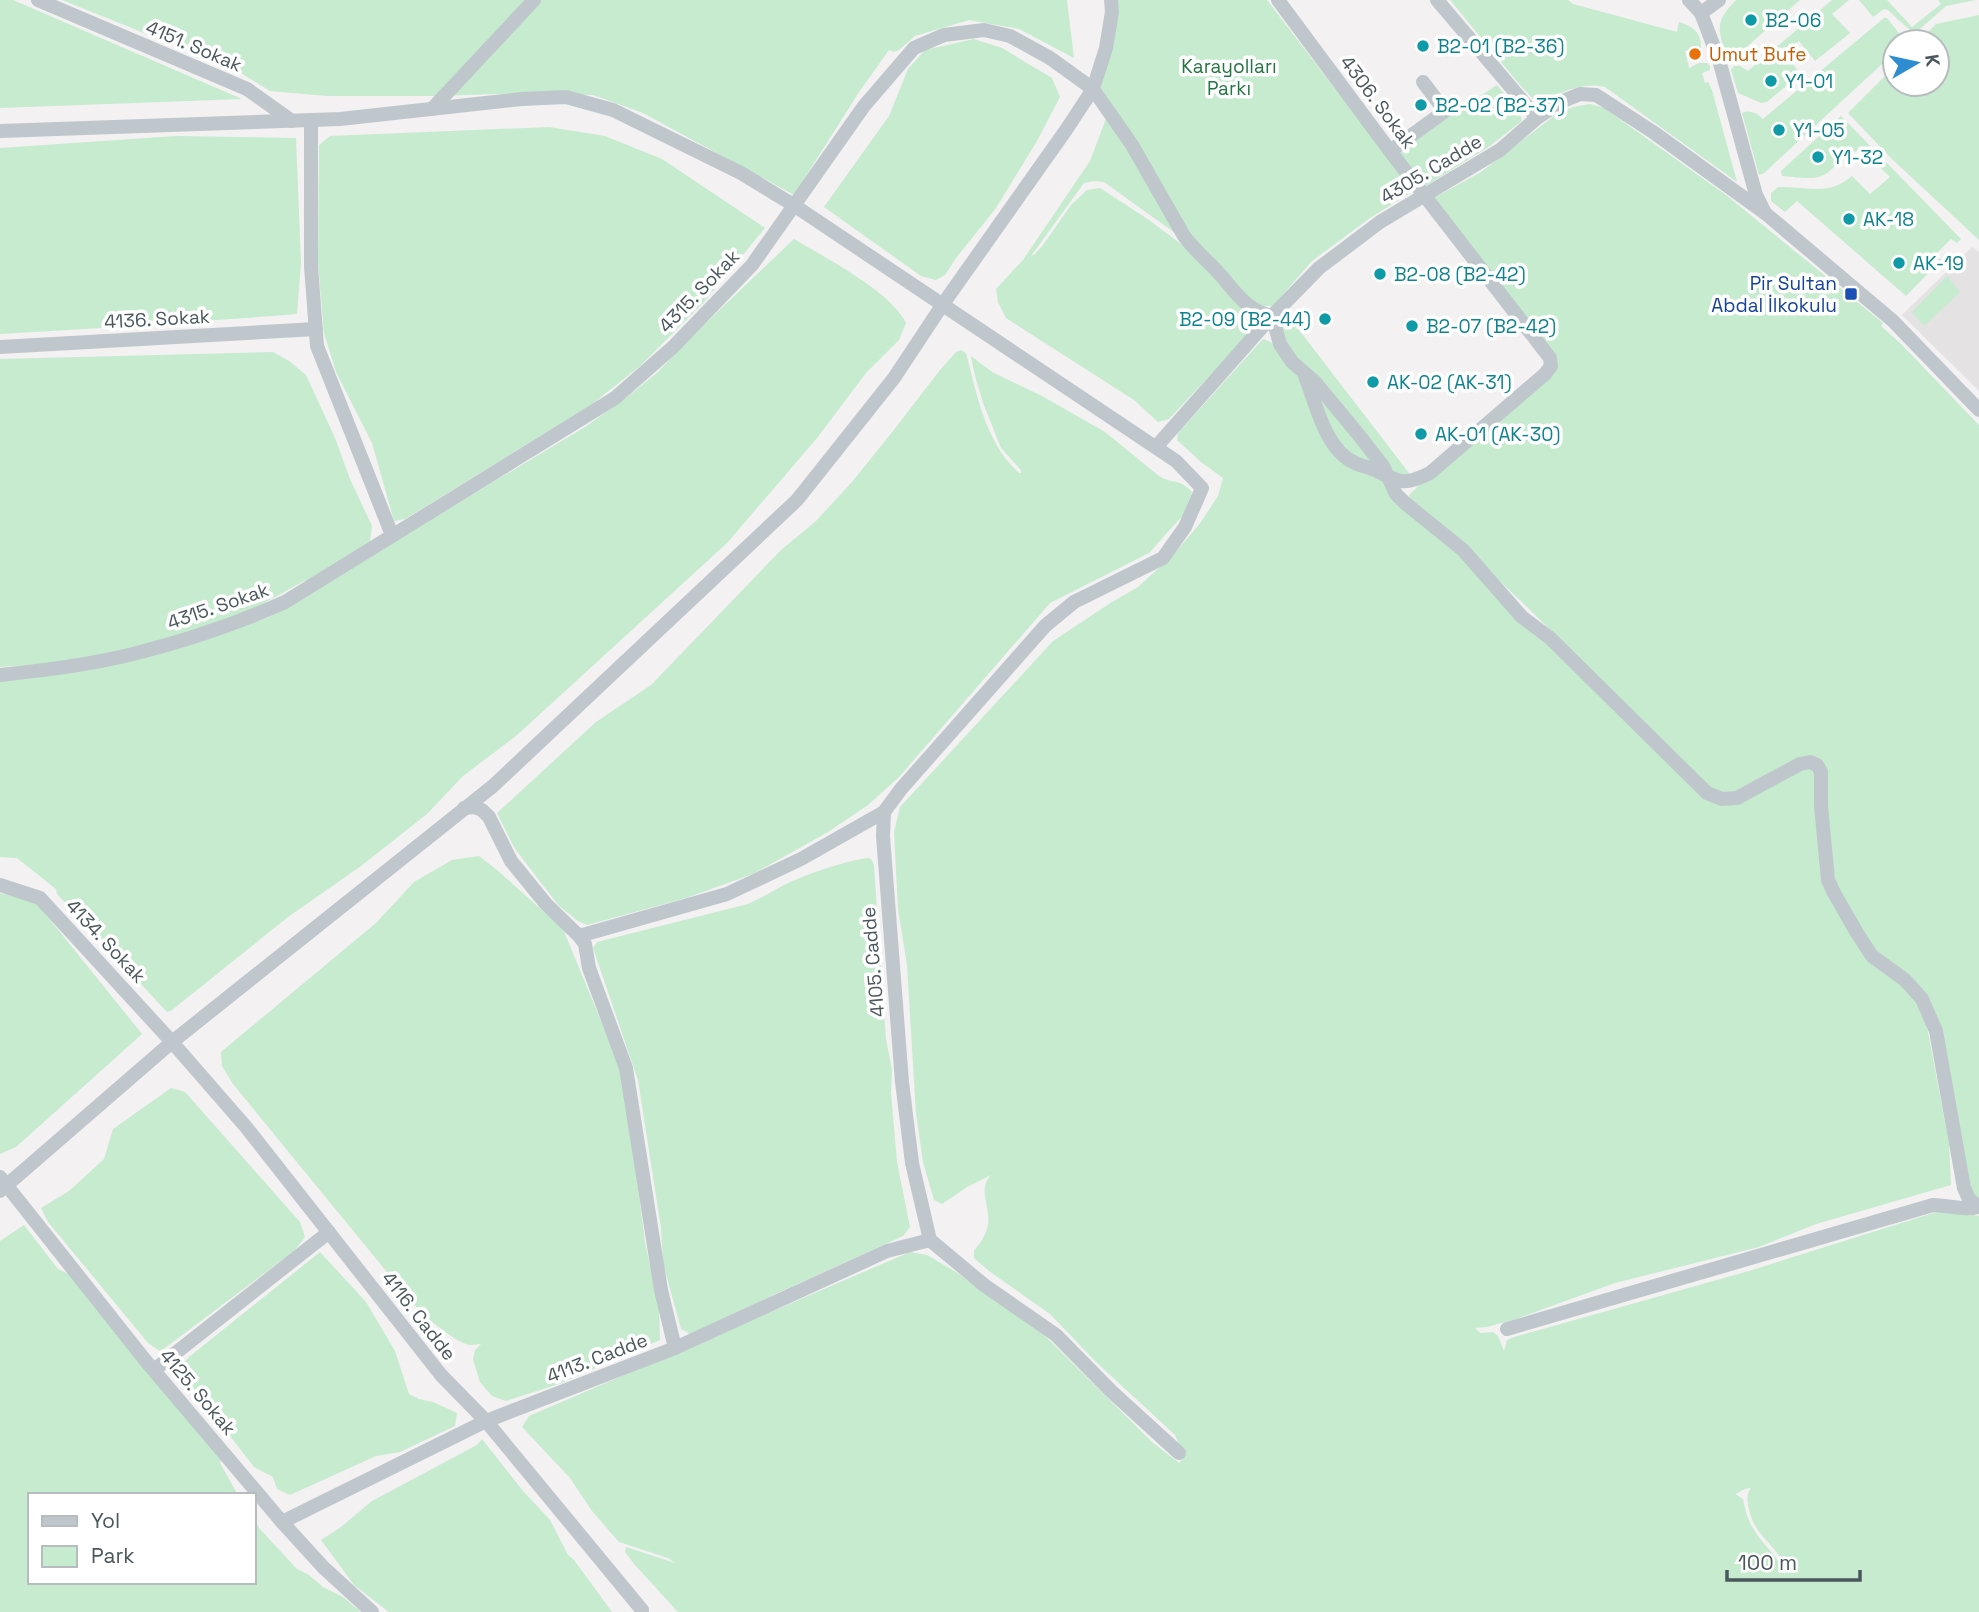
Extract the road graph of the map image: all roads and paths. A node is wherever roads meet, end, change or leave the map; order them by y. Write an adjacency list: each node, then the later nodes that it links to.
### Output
1 (38, 0): 14 (street, 4151. Sokak)
2 (534, 0): 11 (street)
3 (1111, 0): 10 (street)
4 (1278, 0): 16 (street, 4306. Sokak)
5 (1437, 0): 12 (street)
6 (1689, 0): 8 (street)
7 (1719, 0): 8 (street)
8 (1701, 13): 19 (street)
9 (1423, 82): 16 (street)
10 (1093, 89): 18 (street, 4315. Sokak); 20 (street); 21 (street, 4315. Sokak)
11 (432, 109): 13 (street); 18 (street)
12 (1536, 118): 17 (street, 4305. Cadde); 19 (street, 4305. Cadde)
13 (311, 120): 14 (street); 22 (street)
14 (292, 121): 15 (street)
15 (0, 131)
16 (1390, 151): 17 (street, 4306. Sokak)
17 (1424, 195): 21 (street, 4305. Cadde); 27 (street, 4306. Sokak)
18 (795, 206): 20 (street); 28 (street, 4315. Sokak)
19 (1765, 213): 25 (street, 4305. Cadde)
20 (943, 304): 26 (street); 30 (street)
21 (1272, 316): 24 (street); 26 (street, 4305. Cadde)
22 (316, 329): 23 (street, 4136. Sokak); 28 (street)
23 (0, 347)
24 (1303, 372): 27 (street); 27 (street)
25 (1979, 410)
26 (1156, 447): 31 (street)
27 (1388, 477): 36 (street)
28 (392, 535): 29 (street, 4315. Sokak)
29 (0, 675)
30 (464, 808): 33 (street); 34 (street)
31 (884, 812): 33 (street); 38 (street, 4105. Cadde)
32 (0, 885): 34 (street, 4134. Sokak)
33 (579, 936): 40 (street)
34 (172, 1042): 35 (street); 37 (street, 4116. Cadde)
35 (2, 1184): 41 (street, 4125. Sokak)
36 (1979, 1207): 39 (street)
37 (329, 1232): 41 (street); 42 (street, 4116. Cadde)
38 (930, 1240): 40 (street, 4113. Cadde); 43 (street)
39 (1507, 1329)
40 (675, 1348): 42 (street, 4113. Cadde)
41 (154, 1370): 44 (street, 4125. Sokak)
42 (486, 1422): 44 (street, 4113. Cadde); 45 (street, 4116. Cadde)
43 (1179, 1453)
44 (282, 1522): 46 (street, 4125. Sokak)
45 (642, 1609)
46 (372, 1612)

